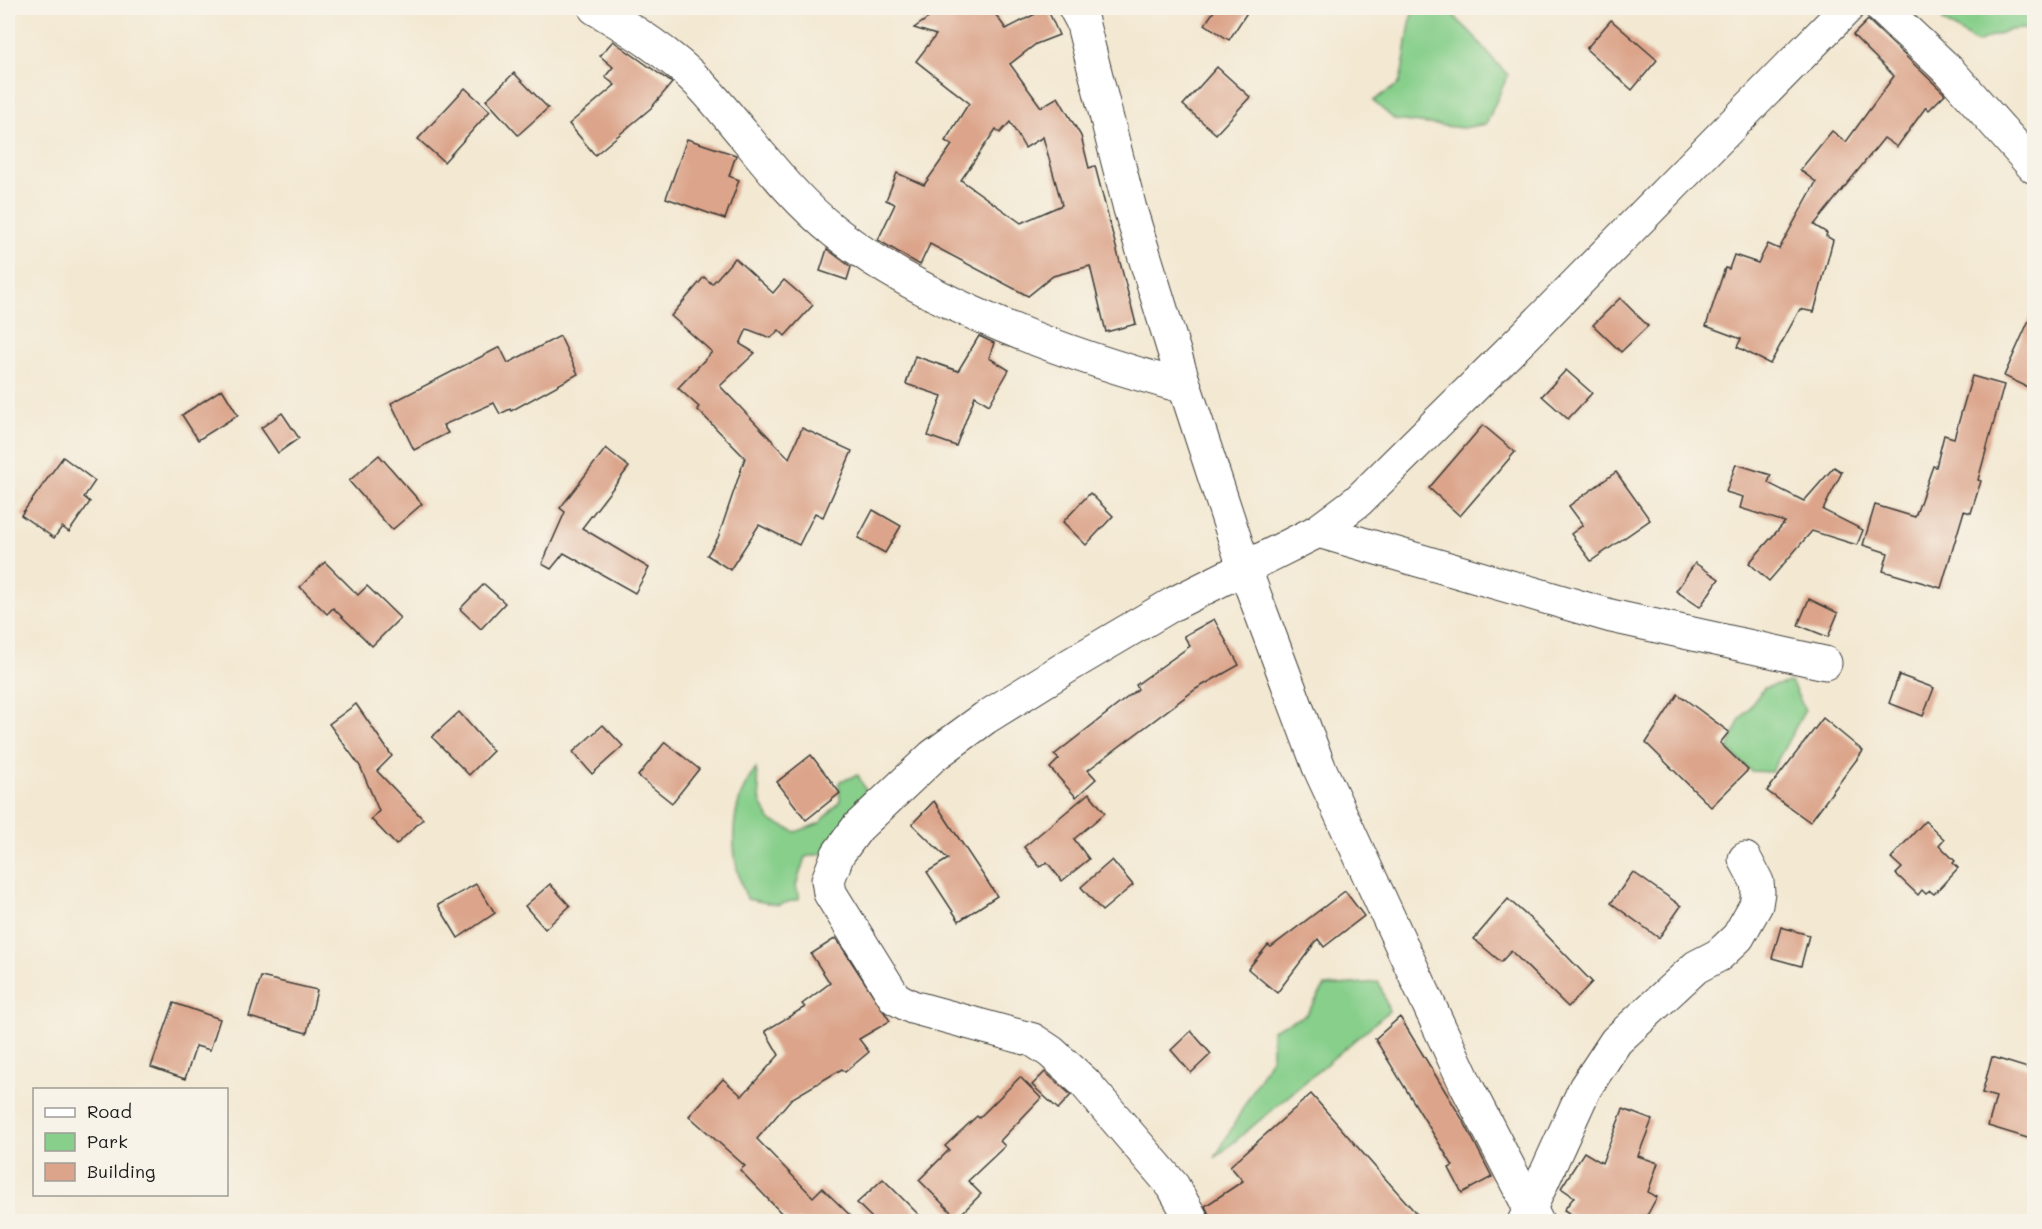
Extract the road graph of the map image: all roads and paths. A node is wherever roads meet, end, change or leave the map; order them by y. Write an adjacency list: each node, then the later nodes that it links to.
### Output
1 (595, 8): 6 (street)
2 (1075, 8): 6 (street)
3 (1847, 8): 7 (street)
4 (1882, 8): 5 (street)
5 (2034, 167)
6 (1185, 387): 8 (street)
7 (1318, 531): 8 (street); 9 (street)
8 (1244, 567): 11 (street); 12 (street)
9 (1825, 663)
10 (1745, 859): 11 (street)
11 (1530, 1217)
12 (1193, 1221)

